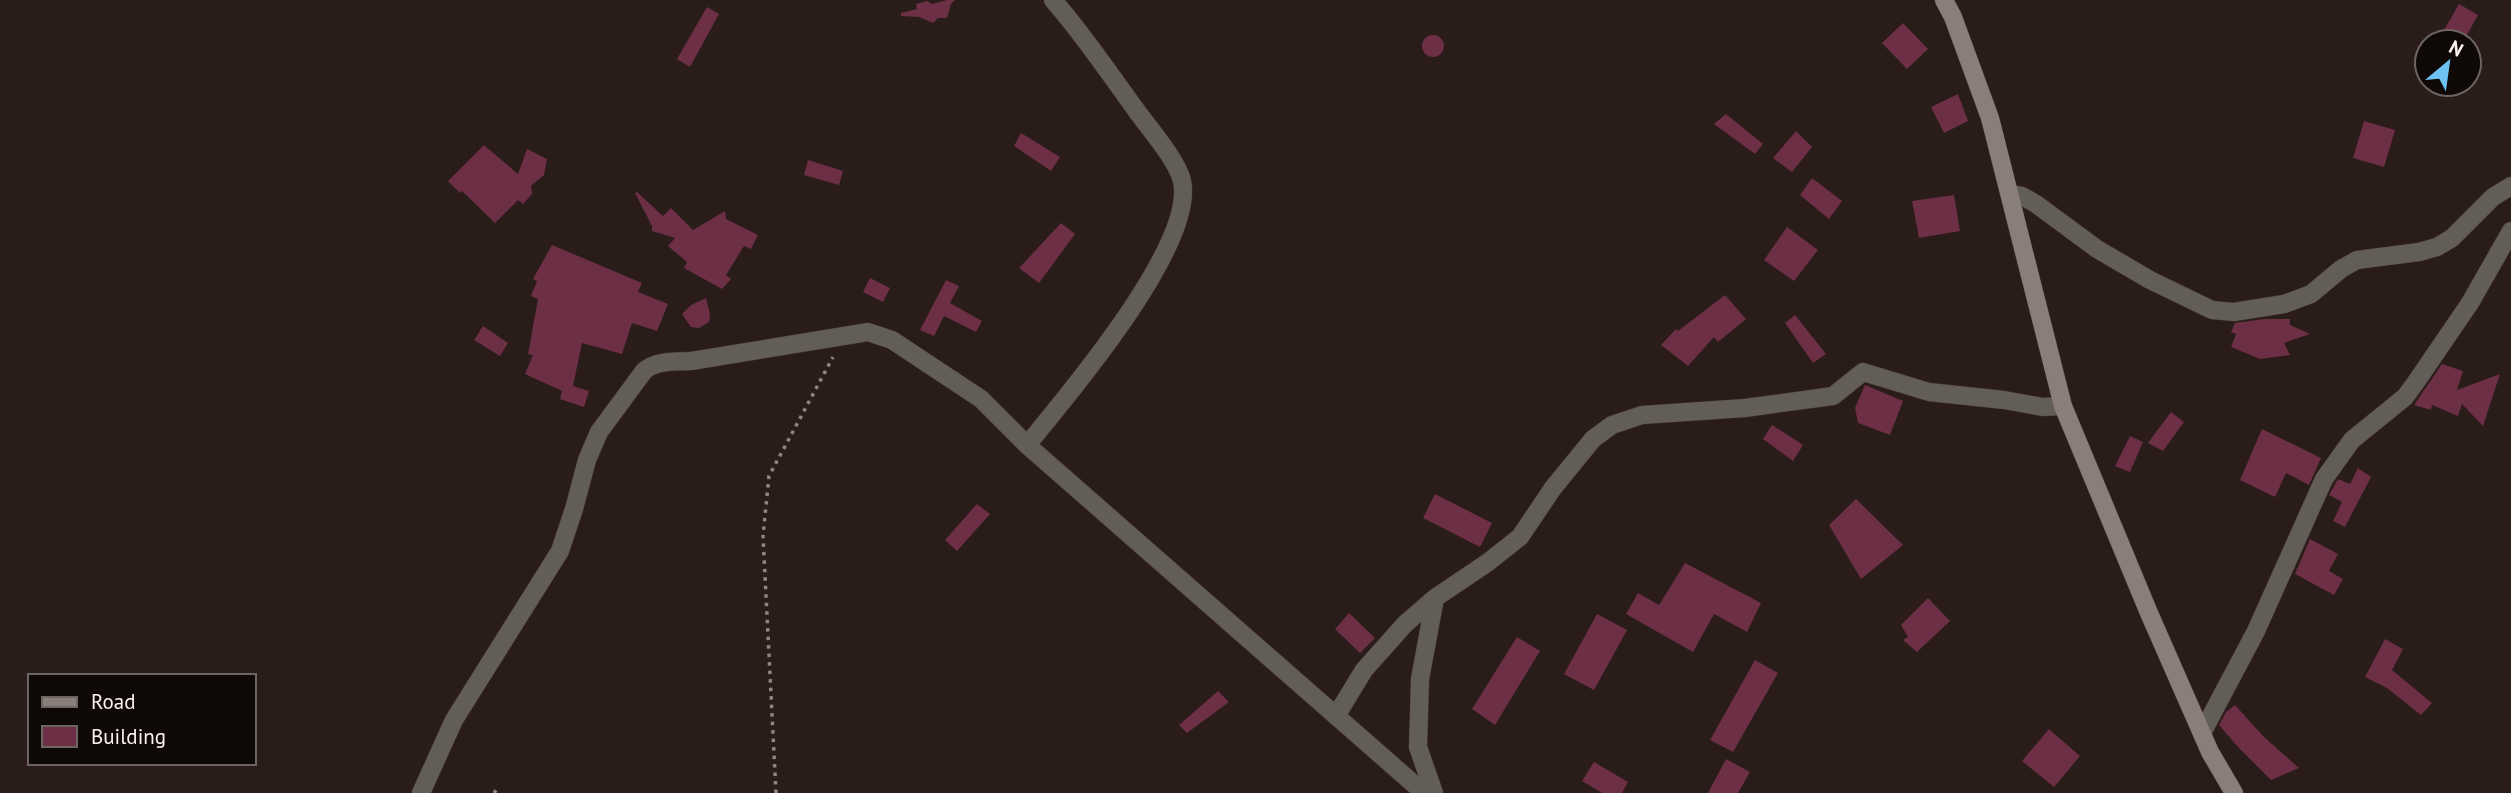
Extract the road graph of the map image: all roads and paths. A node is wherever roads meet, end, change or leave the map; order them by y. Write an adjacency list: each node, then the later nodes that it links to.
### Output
1 (1053, 0): 8 (street)
2 (1944, 0): 4 (street)
3 (2511, 186): 4 (street)
4 (2010, 194): 7 (street)
5 (2511, 232): 11 (street)
6 (843, 337): 8 (street); 12 (street); 13 (path)
7 (2063, 406): 9 (street); 11 (street)
8 (1027, 445): 10 (street)
9 (1435, 598): 10 (street); 15 (street)
10 (1336, 716): 14 (street)
11 (2202, 733): 16 (street)
12 (421, 793)
13 (776, 793)
14 (1424, 793)
15 (1434, 793)
16 (2234, 793)

